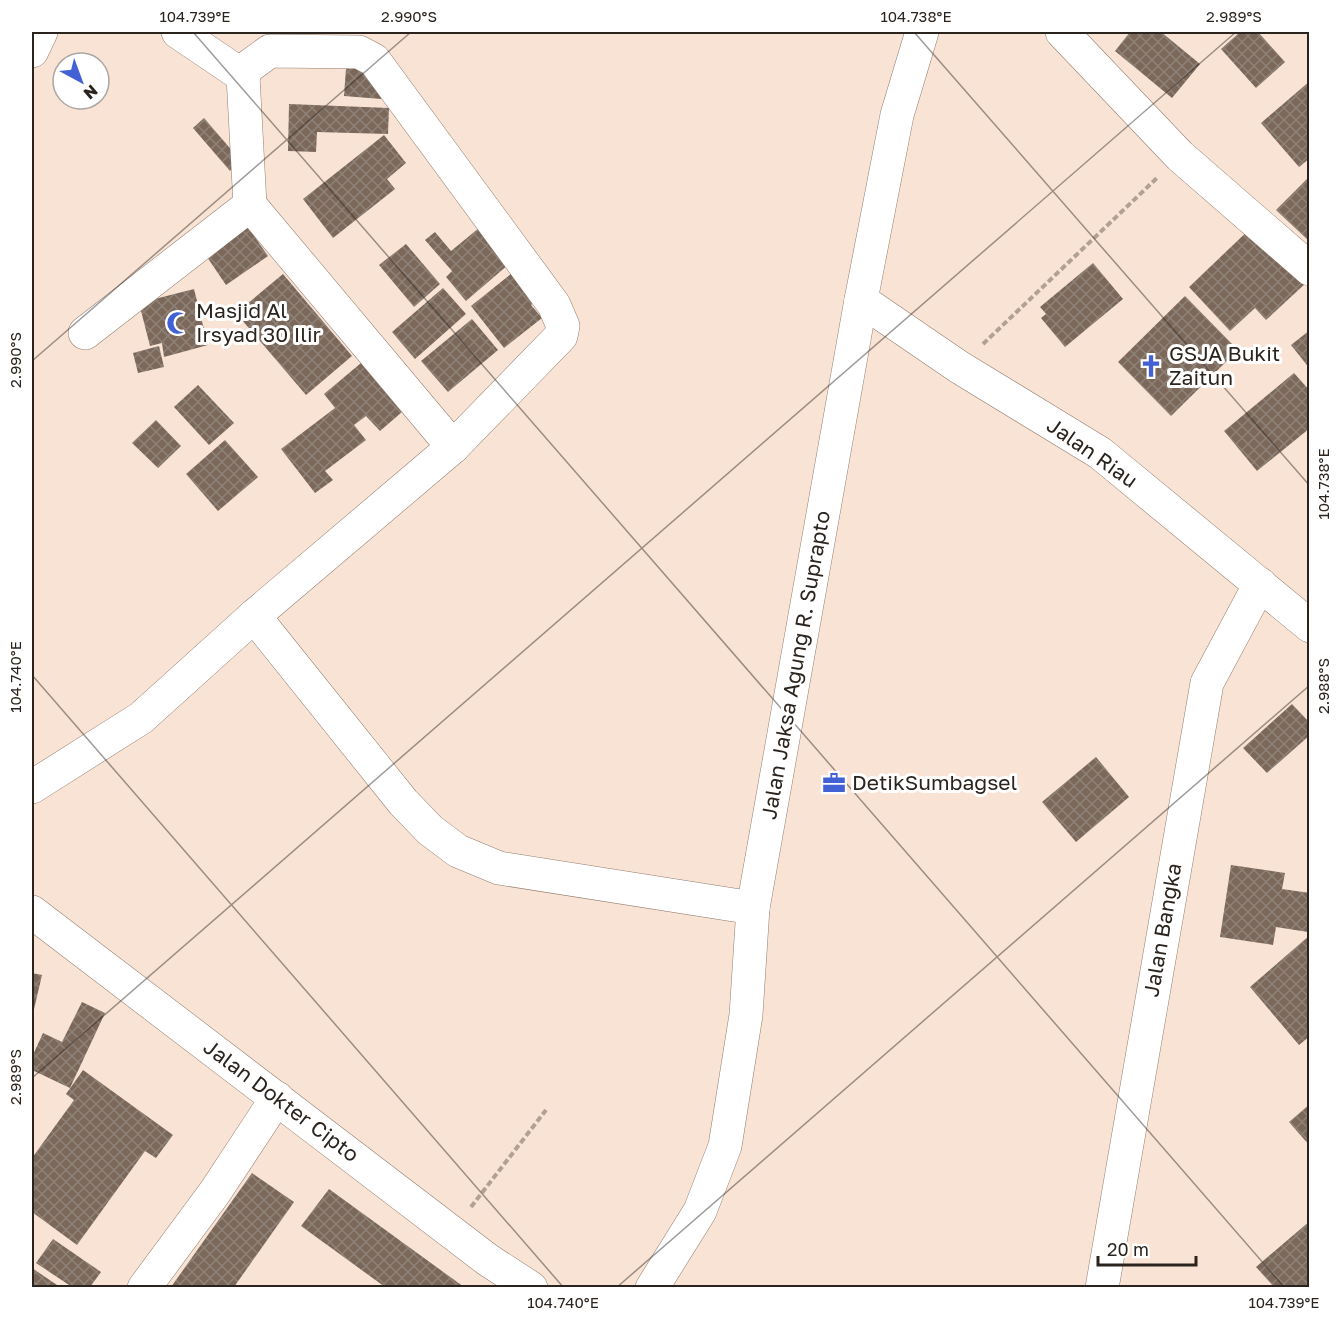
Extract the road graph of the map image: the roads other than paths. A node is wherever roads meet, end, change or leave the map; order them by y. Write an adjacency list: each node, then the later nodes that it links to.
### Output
1 (41, 32): 6 (street)
2 (178, 32): 7 (street)
3 (922, 32): 10 (street, Jalan Jaksa Agung R. Suprapto)
4 (1062, 32): 9 (street)
5 (270, 41): 7 (street); 12 (street)
6 (32, 51)
7 (243, 76): 8 (street)
8 (250, 205): 11 (street); 12 (street)
9 (1310, 269)
10 (861, 300): 13 (street, Jalan Riau); 17 (street, Jalan Jaksa Agung R. Suprapto)
11 (85, 333)
12 (453, 447): 14 (street)
13 (1260, 584): 15 (street, Jalan Riau); 23 (street, Jalan Bangka)
14 (254, 616): 16 (street); 17 (street)
15 (1310, 626)
16 (32, 787)
17 (753, 908): 20 (street, Jalan Jaksa Agung R. Suprapto)
18 (32, 912): 19 (street, Jalan Dokter Cipto)
19 (277, 1098): 21 (street); 22 (street, Jalan Dokter Cipto)
20 (657, 1285)
21 (144, 1287)
22 (531, 1287)
23 (1102, 1287)

